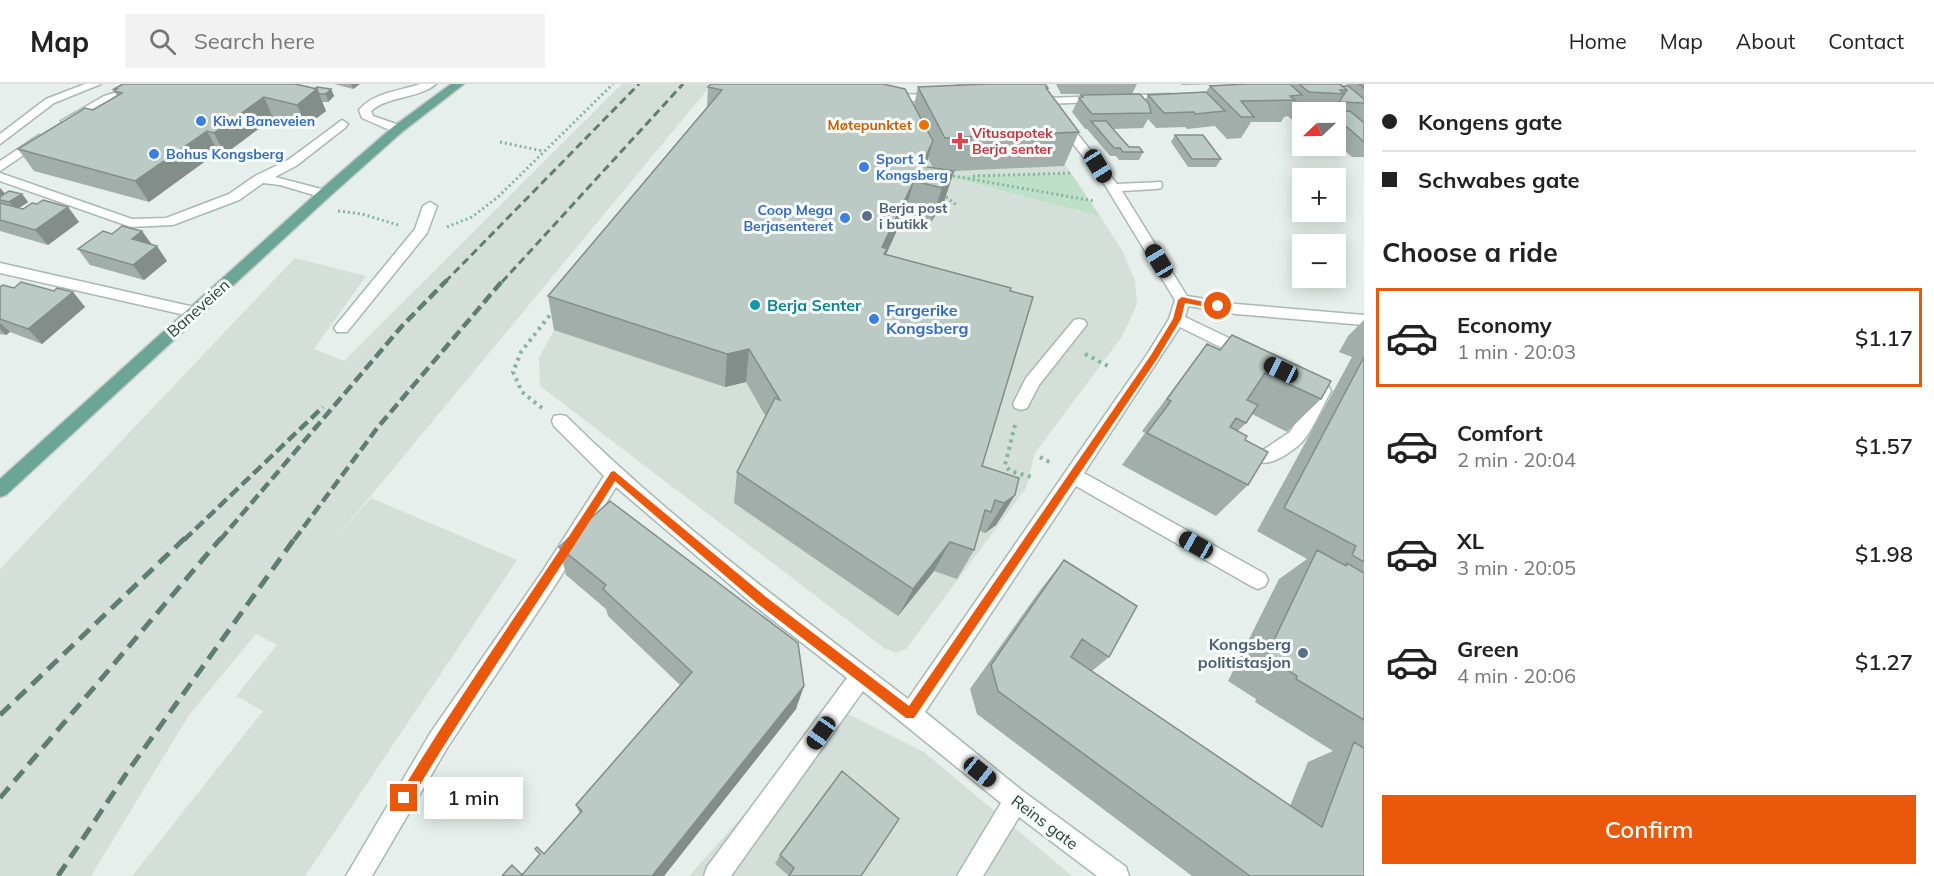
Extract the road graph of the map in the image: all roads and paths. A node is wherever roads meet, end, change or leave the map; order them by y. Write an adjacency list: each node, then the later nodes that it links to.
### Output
1 (95, 84): 13 (street)
2 (430, 84): 12 (street)
3 (458, 84): 12 (main road, Baneveien)
4 (613, 84): 14 (path)
5 (845, 84): 6 (street)
6 (964, 84)
7 (1170, 84): 10 (street)
8 (148, 86): 15 (street)
9 (1034, 91): 10 (main road)
10 (1044, 101): 22 (street)
11 (342, 124): 20 (street)
12 (398, 129): 24 (main road, Baneveien)
13 (0, 140)
14 (500, 142)
15 (0, 168)
16 (1077, 172): 18 (path)
17 (941, 175): 18 (path)
18 (964, 176): 25 (path)
19 (0, 177): 20 (street)
20 (260, 178): 24 (street)
21 (1156, 185): 22 (street)
22 (1112, 188): 29 (street)
23 (939, 189): 27 (path)
24 (324, 194): 31 (main road, Baneveien)
25 (1097, 202)
26 (430, 206): 35 (street)
27 (958, 206)
28 (3, 272): 31 (street)
29 (1182, 300): 32 (street); 33 (street)
30 (554, 311): 39 (path)
31 (194, 312): 44 (main road, Baneveien)
32 (1177, 319): 36 (street); 42 (street)
33 (1364, 320)
34 (1079, 324): 38 (street)
35 (342, 328)
36 (1260, 360)
37 (1302, 380): 40 (street)
38 (1021, 404): 43 (path)
39 (560, 421): 41 (street, Reins gate)
40 (1266, 457)
41 (614, 475): 46 (street, Reins gate); 49 (street)
42 (1072, 475): 45 (street); 47 (street)
43 (1035, 478)
44 (0, 490)
45 (1258, 580)
46 (861, 677): 47 (street, Reins gate); 50 (street)
47 (910, 714): 48 (street, Reins gate)
48 (1016, 800): 51 (street); 52 (street, Reins gate)
49 (358, 876)
50 (716, 876)
51 (969, 876)
52 (1117, 876)

